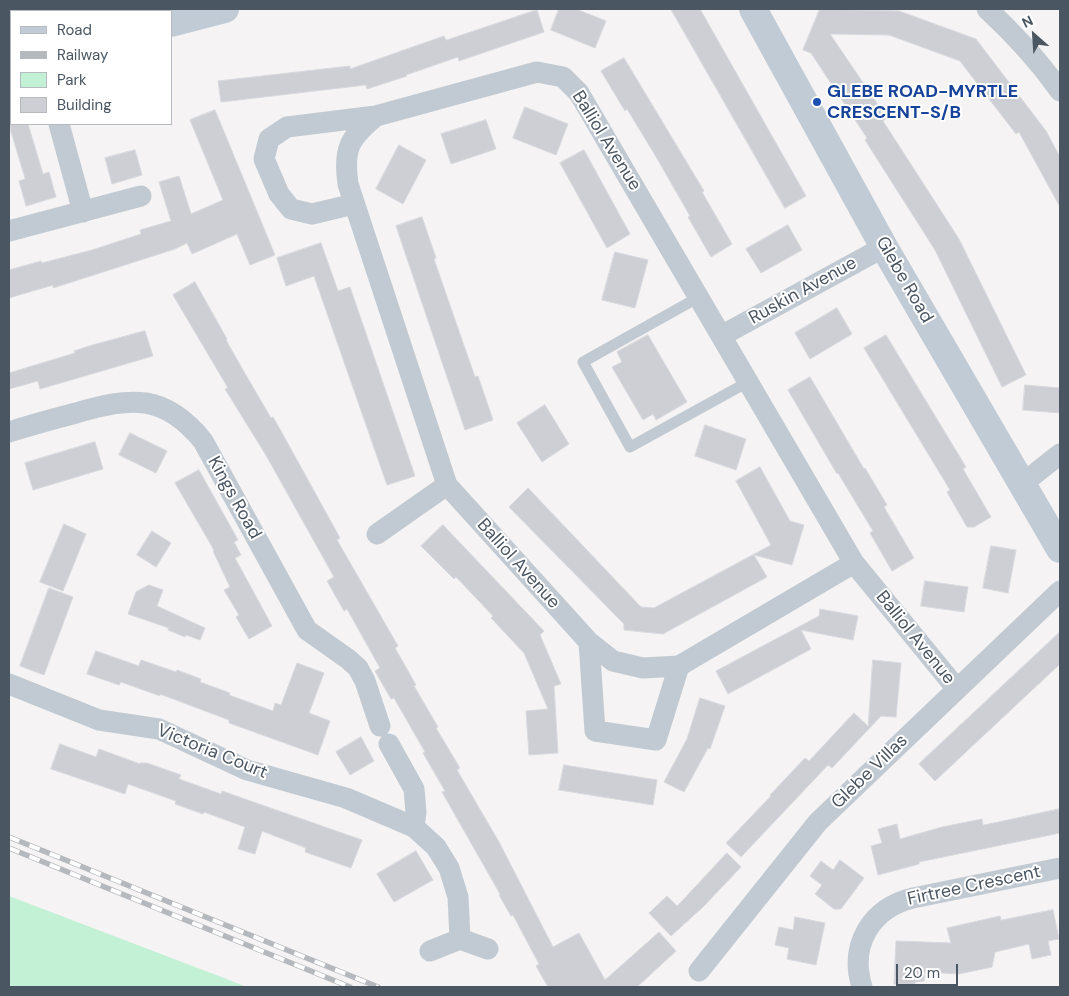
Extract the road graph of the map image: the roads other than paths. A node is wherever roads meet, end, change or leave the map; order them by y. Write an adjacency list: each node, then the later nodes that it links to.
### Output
1 (225, 9): 4 (street)
2 (753, 9): 12 (street, Glebe Road)
3 (987, 9): 5 (street)
4 (172, 23)
5 (1060, 90)
6 (376, 116): 9 (street, Balliol Avenue); 9 (street, Balliol Avenue); 13 (street, Balliol Avenue)
7 (60, 125): 10 (street)
8 (141, 196): 10 (street)
9 (354, 204): 19 (street, Balliol Avenue)
10 (83, 212): 11 (street)
11 (9, 231)
12 (884, 247): 14 (street, Ruskin Avenue); 18 (street, Glebe Road)
13 (699, 297): 14 (street, Balliol Avenue); 15 (lane)
14 (722, 336): 15 (street, Balliol Avenue)
15 (748, 382): 22 (street, Balliol Avenue)
16 (9, 432): 28 (street, Kings Road)
17 (1060, 454): 18 (street)
18 (1022, 484): 21 (street, Glebe Road)
19 (447, 486): 20 (street); 24 (street, Balliol Avenue)
20 (377, 534)
21 (1060, 549)
22 (854, 563): 25 (street, Balliol Avenue); 27 (street, Balliol Avenue)
23 (1060, 590): 27 (street, Glebe Villas)
24 (589, 642): 25 (street, Balliol Avenue); 25 (street)
25 (679, 666)
26 (9, 684): 28 (street, Victoria Court)
27 (957, 689): 33 (street, Glebe Villas)
28 (414, 827): 30 (street, Victoria Court)
29 (1060, 868): 34 (street, Firtree Crescent)
30 (460, 939): 31 (street); 32 (street)
31 (488, 949)
32 (430, 951)
33 (699, 971)
34 (862, 987)

